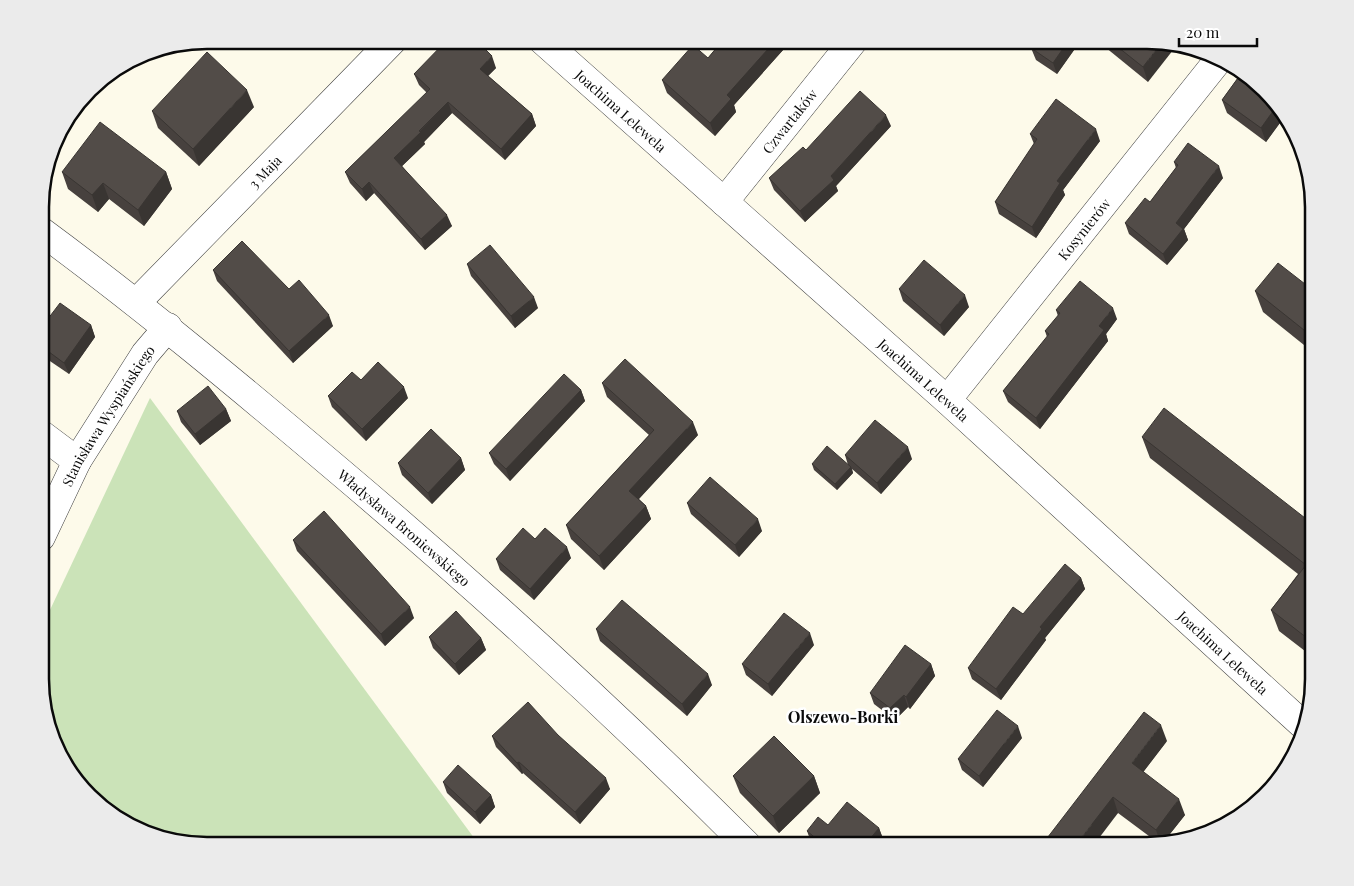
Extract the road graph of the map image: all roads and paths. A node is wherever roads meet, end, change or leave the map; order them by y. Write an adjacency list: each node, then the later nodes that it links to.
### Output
1 (384, 49): 7 (street, 3 Maja)
2 (552, 49): 5 (street, Joachima Lelewela)
3 (847, 49): 5 (street, Czwartaków)
4 (1215, 64): 9 (street, Kosynierów)
5 (724, 202): 9 (street, Joachima Lelewela)
6 (49, 236): 7 (street, Władysława Broniewskiego)
7 (136, 303): 8 (street, Władysława Broniewskiego)
8 (168, 327): 11 (street, Stanisława Wyspiańskiego); 14 (street, Władysława Broniewskiego)
9 (947, 400): 13 (street, Joachima Lelewela)
10 (49, 440): 11 (street)
11 (77, 461): 12 (street, Stanisława Wyspiańskiego)
12 (49, 520)
13 (1299, 721)
14 (739, 837)

